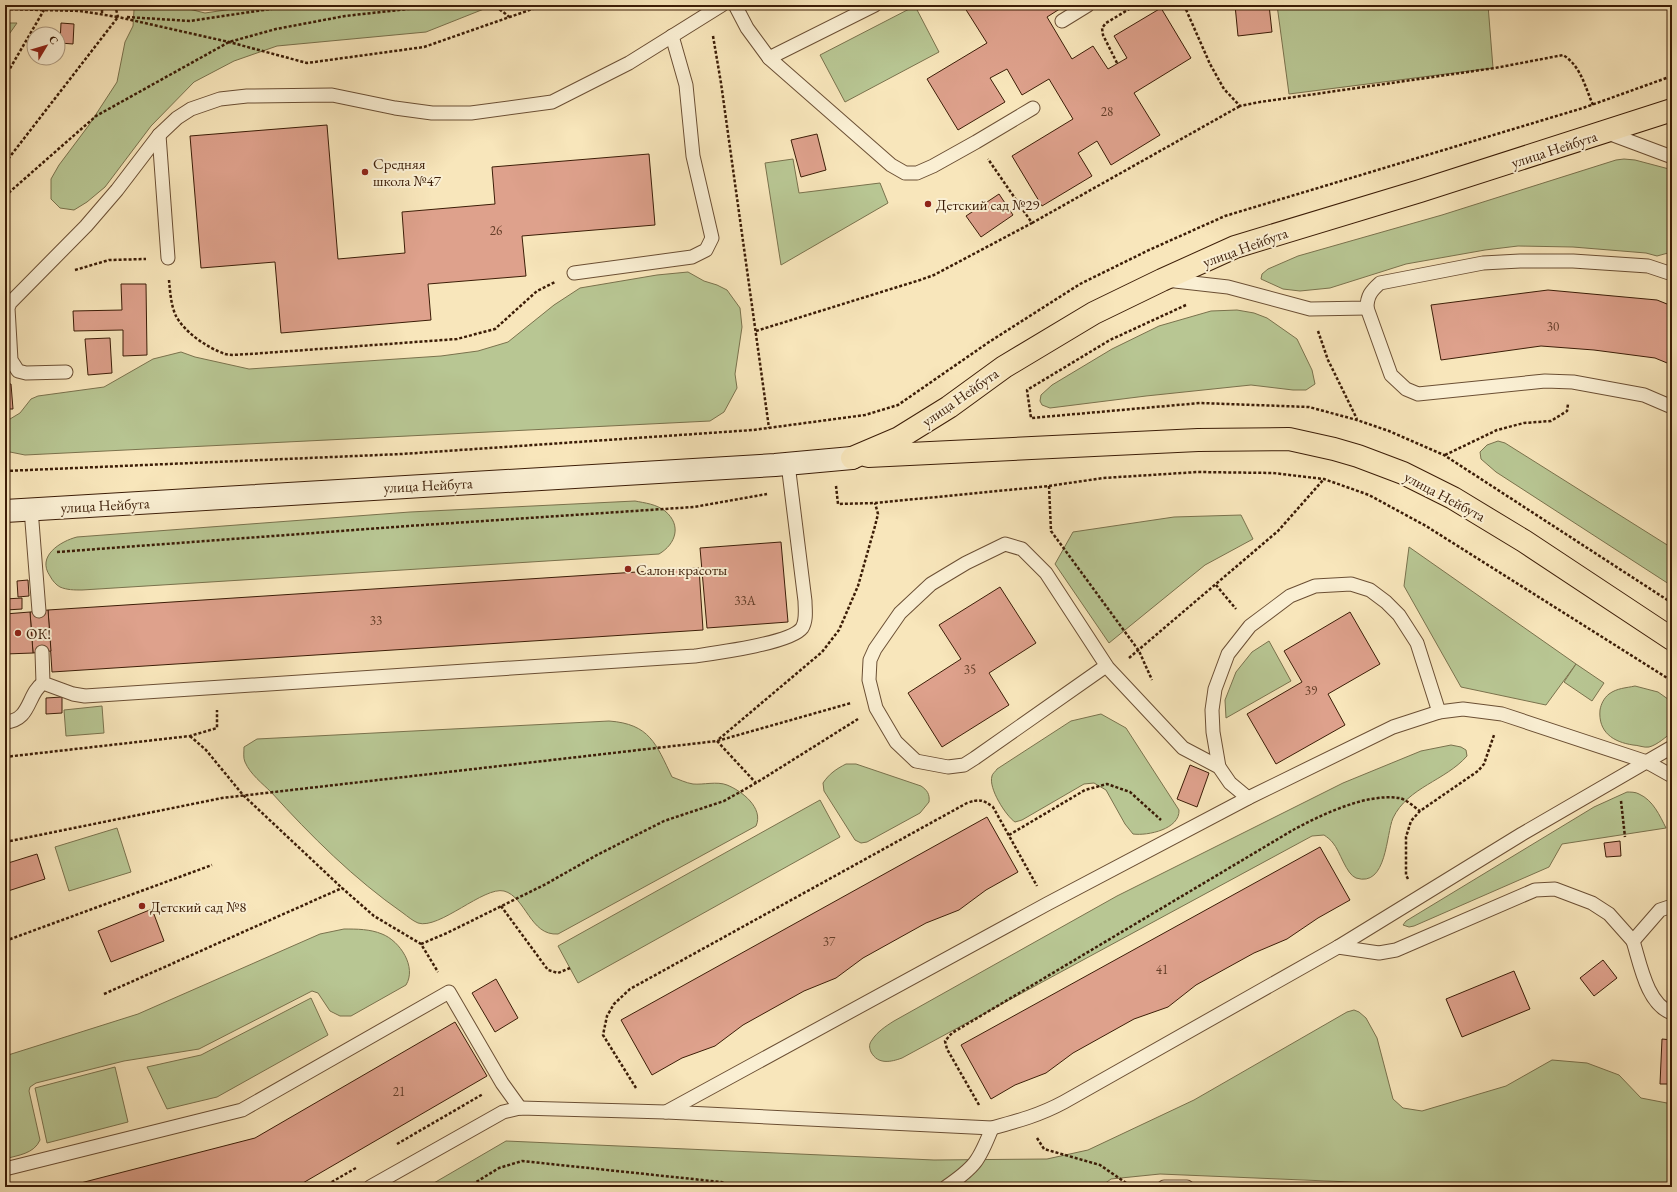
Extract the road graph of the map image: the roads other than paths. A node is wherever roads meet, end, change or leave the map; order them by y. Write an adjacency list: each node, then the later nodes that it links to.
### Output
1 (722, 5): 6 (lane)
2 (735, 5): 7 (lane)
3 (875, 5): 7 (lane)
4 (1088, 5): 5 (lane)
5 (1062, 21)
6 (672, 36): 11 (lane); 14 (lane)
7 (769, 58): 8 (lane)
8 (1033, 108)
9 (1672, 110): 10 (main road, улица Нейбута)
10 (1605, 132): 12 (lane); 16 (main road, улица Нейбута)
11 (159, 135): 13 (lane); 18 (lane)
12 (1672, 157)
13 (168, 258)
14 (574, 273)
15 (1672, 274): 17 (lane)
16 (1162, 280): 17 (lane); 20 (main road, улица Нейбута)
17 (1368, 308): 19 (lane)
18 (66, 372)
19 (1672, 407)
20 (852, 458): 21 (street, улица Нейбута); 25 (main road, улица Нейбута)
21 (788, 464): 22 (street, улица Нейбута); 28 (lane)
22 (31, 509): 23 (street, улица Нейбута); 24 (lane)
23 (5, 511)
24 (39, 611)
25 (1672, 640)
26 (42, 652): 28 (lane)
27 (1109, 669): 27 (lane); 33 (lane)
28 (43, 683): 30 (lane)
29 (1439, 712): 32 (lane); 33 (lane); 35 (lane)
30 (5, 722)
31 (1672, 747): 32 (lane)
32 (1647, 762): 34 (lane); 38 (lane)
33 (1219, 767): 35 (lane)
34 (1672, 776)
35 (1248, 798): 41 (lane)
36 (1672, 906): 37 (lane)
37 (1633, 941): 38 (lane); 39 (lane)
38 (1338, 947): 42 (lane)
39 (1672, 1013)
40 (520, 1108): 41 (lane); 43 (lane); 44 (lane)
41 (666, 1112): 42 (lane)
42 (992, 1128): 45 (lane)
43 (5, 1169)
44 (370, 1187)
45 (946, 1187)
46 (1164, 1187): 47 (lane)
47 (1187, 1187)

